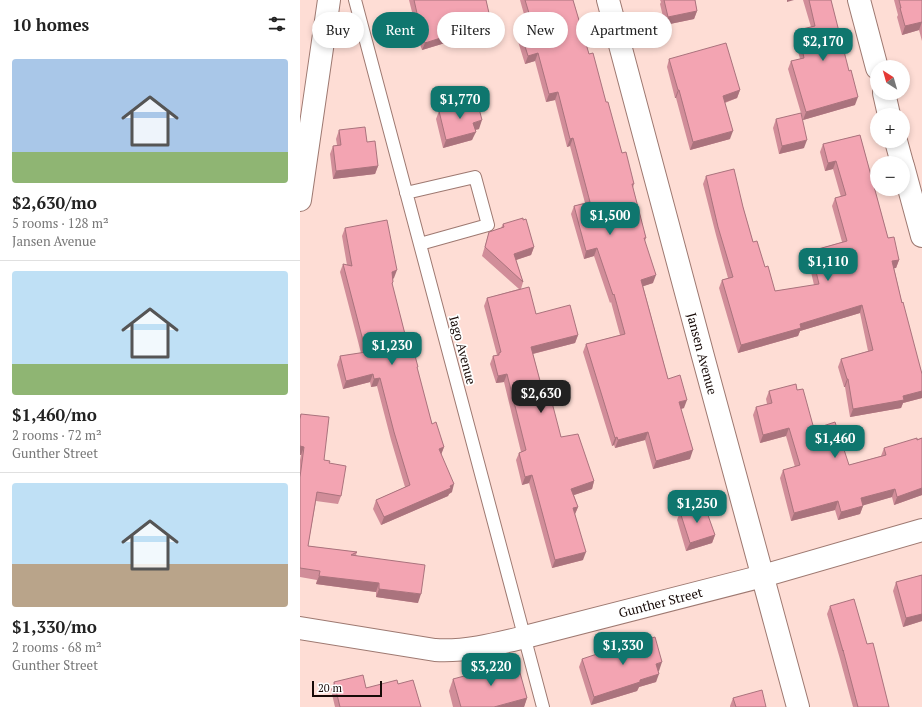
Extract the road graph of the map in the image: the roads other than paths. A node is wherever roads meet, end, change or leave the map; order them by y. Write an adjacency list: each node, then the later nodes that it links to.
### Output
1 (329, 0): 8 (street)
2 (355, 0): 7 (lane, Iago Avenue)
3 (608, 0): 12 (street, Jansen Avenue)
4 (859, 0): 5 (street)
5 (875, 60)
6 (910, 192): 9 (street)
7 (406, 193): 10 (lane, Iago Avenue); 10 (lane)
8 (300, 200)
9 (922, 236)
10 (420, 244): 14 (lane, Iago Avenue)
11 (922, 530): 12 (street, Gunther Street)
12 (763, 576): 14 (street, Gunther Street); 16 (street, Jansen Avenue)
13 (300, 628): 14 (street, Gunther Street)
14 (524, 638): 15 (lane, Iago Avenue)
15 (543, 707)
16 (798, 707)

